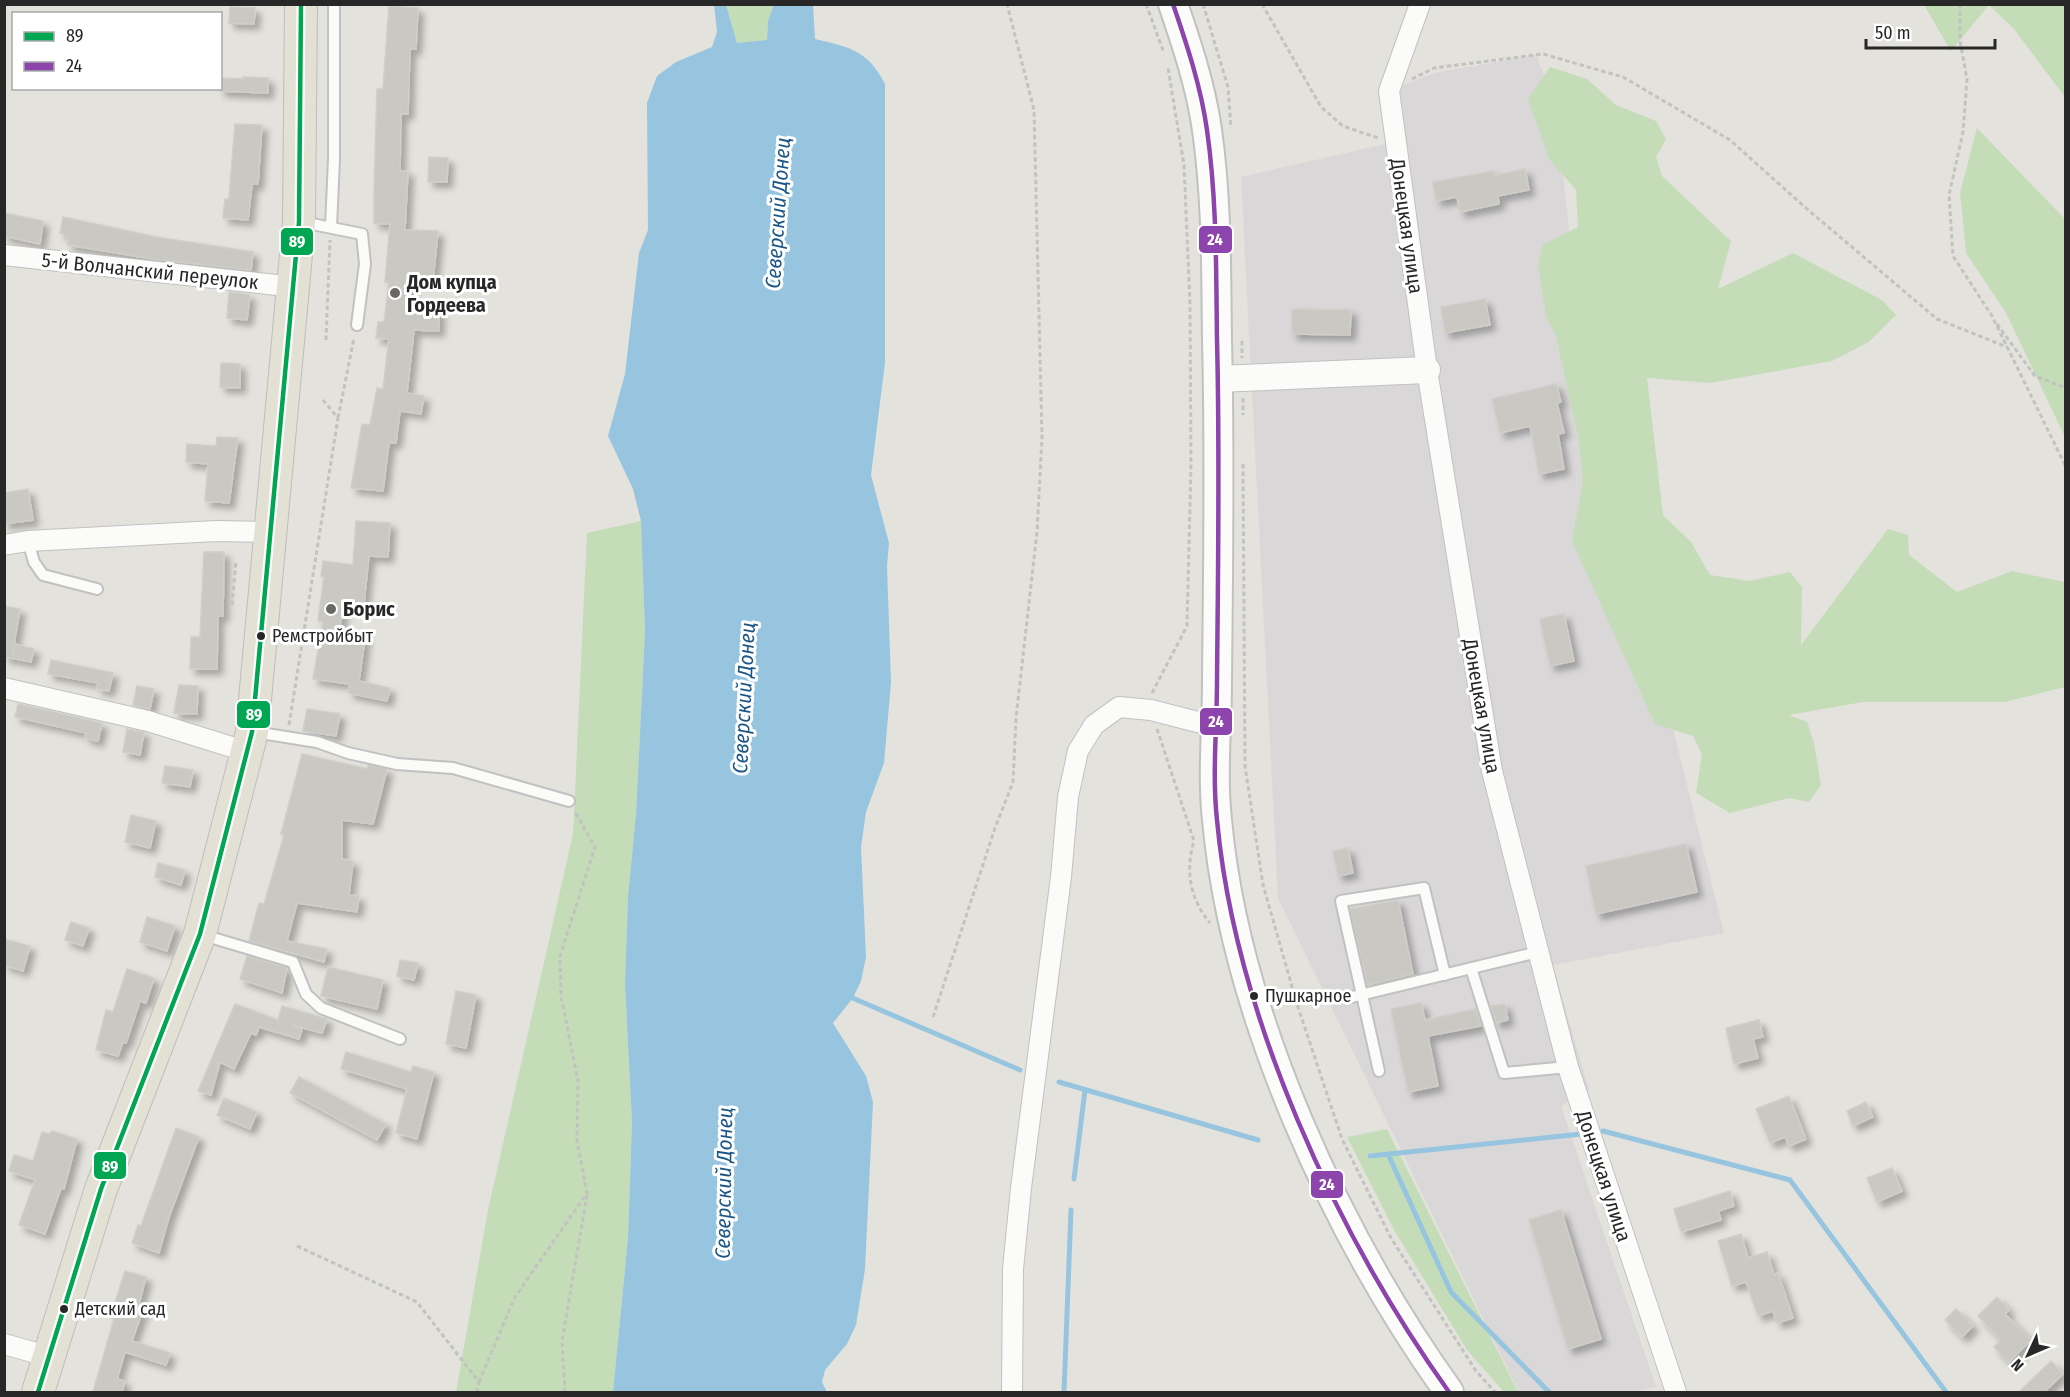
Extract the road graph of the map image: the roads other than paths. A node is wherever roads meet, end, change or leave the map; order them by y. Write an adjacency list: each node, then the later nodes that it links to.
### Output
1 (301, 4): 5 (main road)
2 (334, 4): 6 (lane)
3 (1173, 4): 11 (main road)
4 (1420, 4): 10 (street, Донецкая улица)
5 (299, 222): 6 (lane); 8 (main road)
6 (330, 227): 9 (lane)
7 (4, 255): 8 (street, 5-й Волчанский переулок)
8 (295, 287): 12 (main road)
9 (357, 325)
10 (1427, 370): 11 (street); 21 (street, Донецкая улица)
11 (1230, 379): 17 (main road)
12 (273, 532): 13 (street); 18 (main road)
13 (28, 541): 14 (street); 15 (lane)
14 (4, 545)
15 (97, 589)
16 (4, 688): 18 (street)
17 (1217, 727): 31 (street); 32 (main road)
18 (250, 742): 19 (lane); 20 (main road)
19 (569, 801)
20 (200, 934): 25 (lane); 29 (main road)
21 (1538, 952): 22 (lane); 26 (street, Донецкая улица)
22 (1472, 968): 23 (lane); 26 (lane)
23 (1444, 975): 24 (lane); 24 (lane)
24 (1356, 996): 27 (lane)
25 (400, 1039)
26 (1568, 1067): 33 (street, Донецкая улица)
27 (1378, 1071)
28 (4, 1344): 29 (street)
29 (47, 1356): 30 (main road)
30 (38, 1392)
31 (1012, 1392)
32 (1449, 1392)
33 (1676, 1392)

